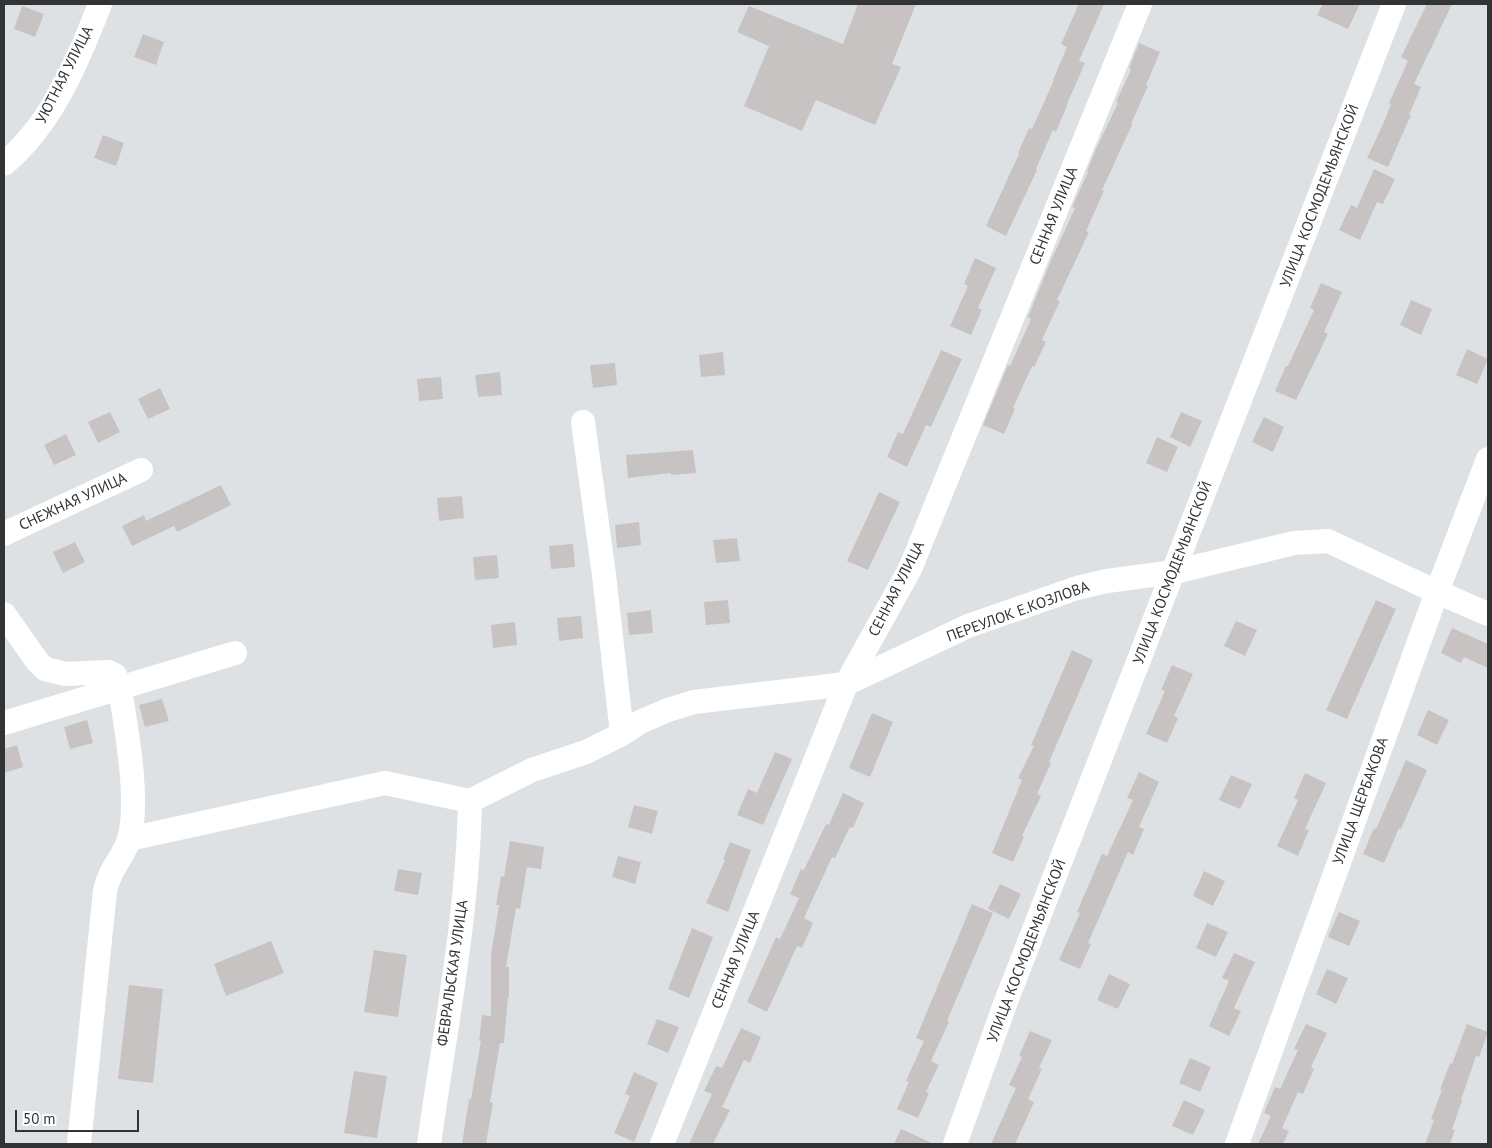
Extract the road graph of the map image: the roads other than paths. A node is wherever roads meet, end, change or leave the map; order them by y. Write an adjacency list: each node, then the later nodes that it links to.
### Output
1 (100, 4): 4 (street, УЮТНАЯ УЛИЦА)
2 (1140, 4): 14 (street, СЕННАЯ УЛИЦА)
3 (1394, 4): 9 (street, УЛИЦА КОСМОДЕМЬЯНСКОЙ)
4 (4, 164)
5 (583, 422): 17 (street)
6 (1488, 460): 10 (street, УЛИЦА ЩЕРБАКОВА)
7 (141, 470): 8 (street, СНЕЖНАЯ УЛИЦА)
8 (4, 534)
9 (1174, 572): 10 (street, ПЕРЕУЛОК Е.КОЗЛОВА); 14 (street, ПЕРЕУЛОК Е.КОЗЛОВА); 23 (street, УЛИЦА КОСМОДЕМЬЯНСКОЙ)
10 (1437, 592): 12 (street, ПЕРЕУЛОК Е.КОЗЛОВА); 24 (street, УЛИЦА ЩЕРБАКОВА)
11 (4, 614): 15 (street)
12 (1488, 614)
13 (235, 653): 15 (street)
14 (846, 684): 17 (street, ПЕРЕУЛОК Е.КОЗЛОВА); 22 (street, СЕННАЯ УЛИЦА)
15 (120, 689): 16 (street); 19 (street)
16 (4, 723)
17 (622, 734): 18 (street, ПЕРЕУЛОК Е.КОЗЛОВА)
18 (470, 801): 19 (street); 21 (street, ФЕВРАЛЬСКАЯ УЛИЦА)
19 (129, 839): 20 (street)
20 (79, 1144)
21 (429, 1144)
22 (662, 1144)
23 (955, 1144)
24 (1237, 1144)

